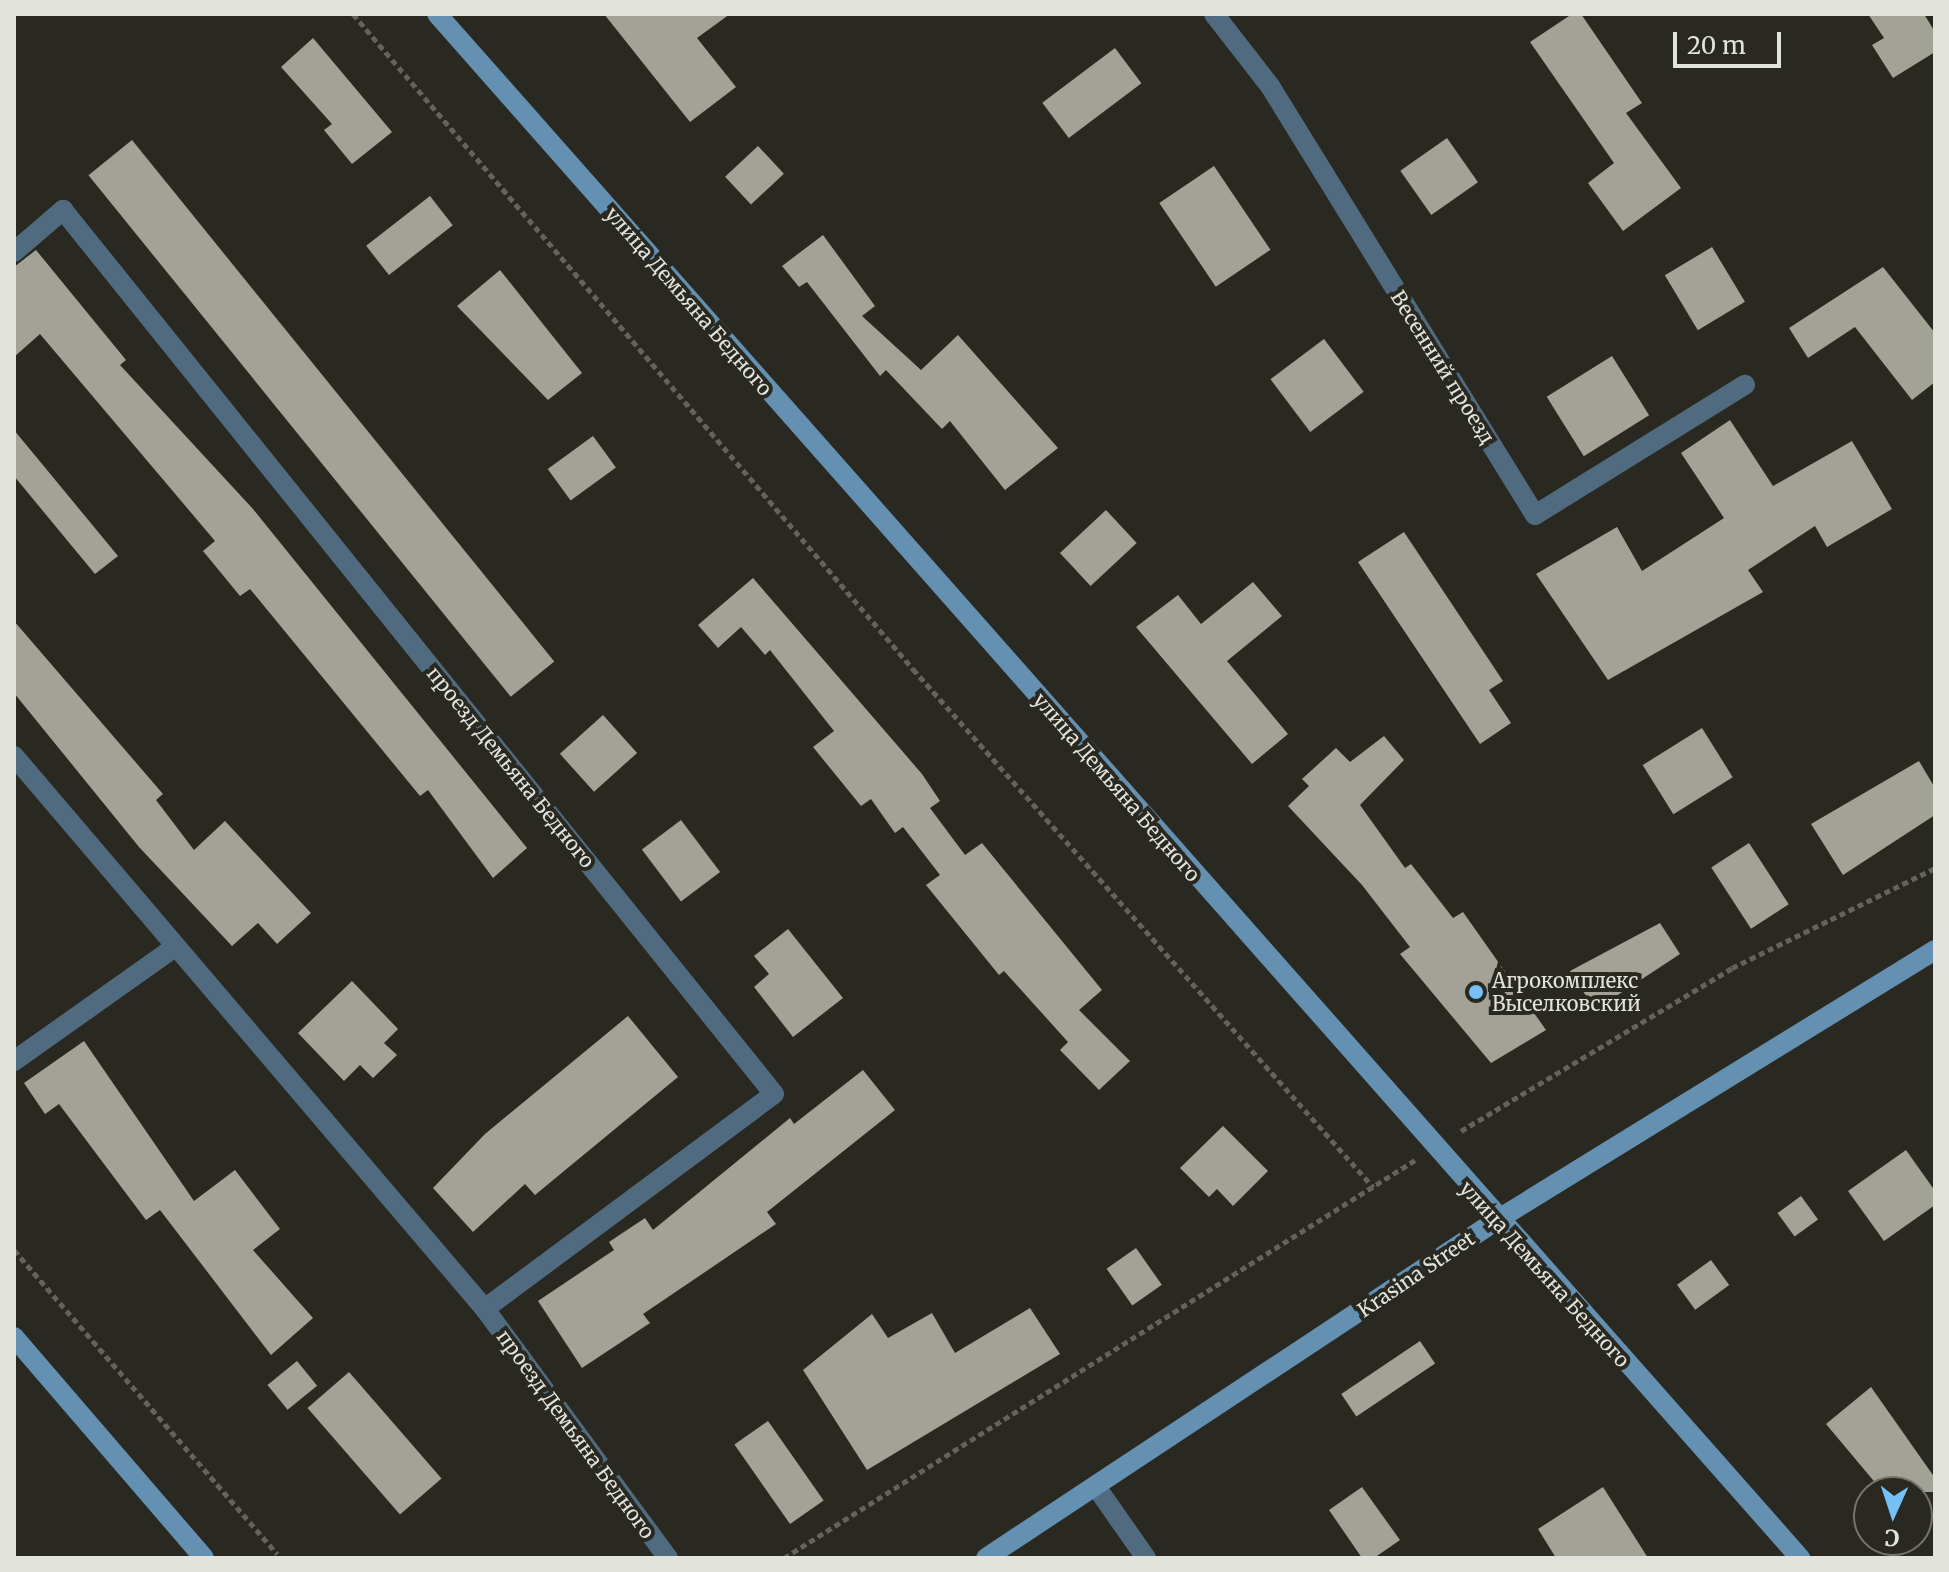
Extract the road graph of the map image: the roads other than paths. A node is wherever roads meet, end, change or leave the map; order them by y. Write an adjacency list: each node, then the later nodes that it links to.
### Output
1 (437, 14): 9 (street, улица Демьяна Бедного)
2 (1214, 14): 4 (street, Весенний проезд)
3 (14, 252): 10 (street, проезд Демьяна Бедного)
4 (1745, 385)
5 (14, 756): 6 (street, проезд Демьяна Бедного)
6 (175, 947): 8 (street); 10 (street, проезд Демьяна Бедного)
7 (1935, 950): 9 (street, Krasina Street)
8 (14, 1061)
9 (1497, 1220): 12 (street, Krasina Street); 17 (street, улица Демьяна Бедного)
10 (485, 1309): 14 (street, проезд Демьяна Бедного)
11 (14, 1337): 13 (street)
12 (1097, 1488): 15 (street, Krasina Street); 16 (street)
13 (204, 1558)
14 (668, 1558)
15 (986, 1558)
16 (1146, 1558)
17 (1800, 1558)

